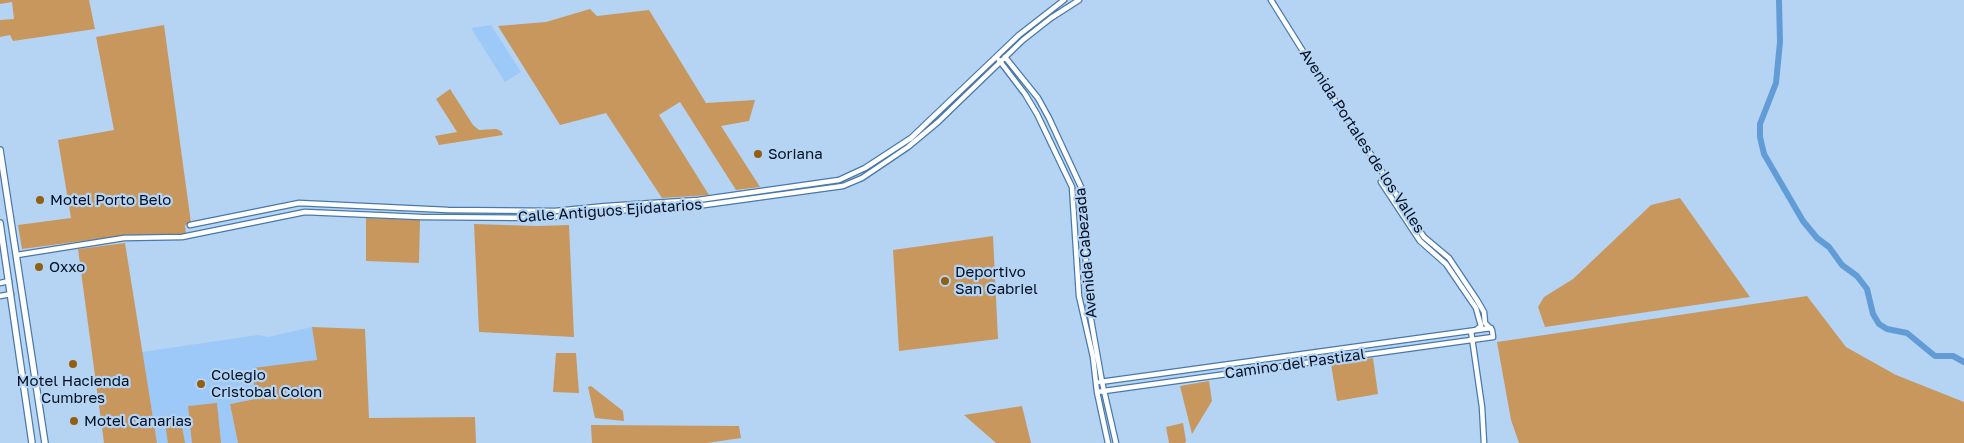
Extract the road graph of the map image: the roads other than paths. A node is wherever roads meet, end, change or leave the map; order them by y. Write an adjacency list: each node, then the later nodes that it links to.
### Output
1 (1064, 0): 4 (street, Calle Antiguos Ejidatarios)
2 (1079, 0): 6 (street, Calle Antiguos Ejidatarios)
3 (1272, 0): 17 (street, Avenida Portales de los Valles)
4 (1001, 53): 5 (street, Calle Antiguos Ejidatarios); 6 (street, Avenida Cabezada)
5 (996, 58): 7 (street, Avenida Cabezada); 11 (street, Calle Antiguos Ejidatarios)
6 (1005, 58): 7 (street, Calle Antiguos Ejidatarios); 21 (street, Avenida Cabezada)
7 (1000, 62): 12 (street, Calle Antiguos Ejidatarios); 22 (street, Avenida Cabezada)
8 (0, 150): 12 (main road)
9 (1381, 182): 17 (street, Avenida Portales de los Valles)
10 (0, 223): 13 (main road)
11 (190, 225)
12 (17, 255): 28 (main road)
13 (9, 281): 14 (street); 15 (main road)
14 (0, 283)
15 (11, 294): 16 (street); 27 (main road)
16 (0, 296)
17 (1474, 301): 18 (street); 19 (street)
18 (1491, 328): 19 (street, Camino del Pastizal); 20 (street, Camino del Pastizal)
19 (1473, 330): 20 (street); 21 (street, Camino del Pastizal)
20 (1473, 339): 23 (street, Camino del Pastizal); 31 (street)
21 (1102, 382): 22 (street, Camino del Pastizal); 23 (street, Avenida Cabezada)
22 (1096, 383): 24 (street, Avenida Cabezada)
23 (1104, 391): 24 (street, Camino del Pastizal); 25 (street, Avenida Cabezada)
24 (1097, 392): 26 (street, Avenida Cabezada)
25 (1110, 417): 26 (street); 30 (street, Avenida Cabezada)
26 (1103, 419): 29 (street, Avenida Cabezada)
27 (32, 443)
28 (45, 443)
29 (1108, 443)
30 (1116, 443)
31 (1484, 443)

